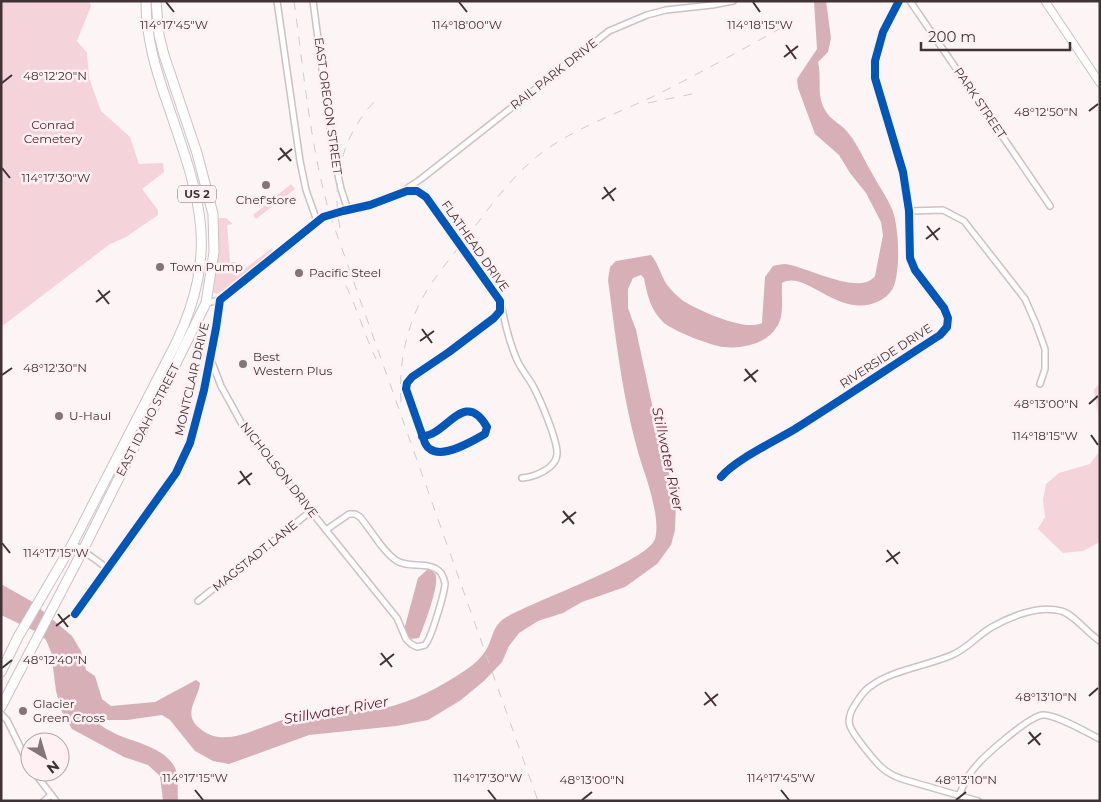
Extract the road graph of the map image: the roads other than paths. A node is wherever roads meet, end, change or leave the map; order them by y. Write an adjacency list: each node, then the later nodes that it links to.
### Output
1 (146, 1): 21 (highway, EAST IDAHO STREET / US 2)
2 (156, 1): 17 (highway, EAST IDAHO STREET / US 2)
3 (277, 1): 14 (street)
4 (313, 1): 12 (street, EAST OREGON STREET)
5 (733, 1): 10 (street, RAIL PARK DRIVE)
6 (899, 1): 13 (street, RIVERSIDE DRIVE)
7 (910, 1): 11 (street, PARK STREET)
8 (1045, 1): 9 (main road)
9 (1100, 83)
10 (396, 194): 12 (street, FLATHEAD DRIVE); 16 (street, FLATHEAD DRIVE)
11 (1050, 206)
12 (348, 210): 14 (street, FLATHEAD DRIVE)
13 (909, 211): 19 (street); 22 (street, RIVERSIDE DRIVE)
14 (317, 221): 15 (street)
15 (220, 300): 17 (street); 18 (street, MONTCLAIR DRIVE)
16 (500, 301): 20 (street, FLATHEAD DRIVE); 23 (street)
17 (206, 303): 25 (highway, EAST IDAHO STREET / US 2)
18 (210, 354): 24 (street, NICHOLSON DRIVE); 28 (street, MONTCLAIR DRIVE)
19 (1040, 384)
20 (422, 436): 20 (street)
21 (124, 442): 25 (highway); 27 (highway, EAST IDAHO STREET / US 2)
22 (721, 477)
23 (522, 478)
24 (311, 511): 26 (street, NICHOLSON DRIVE); 29 (street, MAGSTADT LANE)
25 (99, 518): 27 (highway, EAST IDAHO STREET / US 2)
26 (326, 530): 26 (street, NICHOLSON DRIVE)
27 (78, 547): 28 (street); 32 (highway, EAST IDAHO STREET / US 2); 33 (highway, EAST IDAHO STREET / US 2)
28 (107, 568): 30 (street, MONTCLAIR DRIVE)
29 (198, 601)
30 (75, 614)
31 (1100, 641): 39 (street)
32 (1, 672)
33 (1, 706)
34 (1, 714): 36 (street)
35 (1100, 739): 39 (street)
36 (20, 747)
37 (41, 782): 38 (street)
38 (51, 795): 40 (street); 41 (street)
39 (959, 795): 42 (street)
40 (44, 801)
41 (56, 801)
42 (978, 801)

